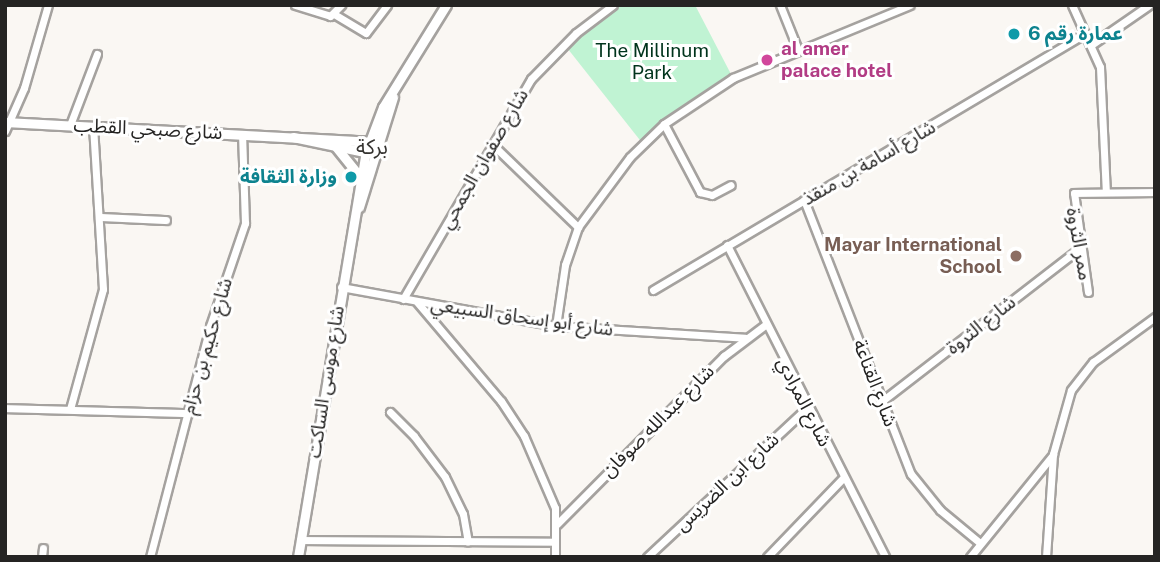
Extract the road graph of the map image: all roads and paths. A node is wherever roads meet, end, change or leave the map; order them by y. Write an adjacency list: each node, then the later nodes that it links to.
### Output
1 (48, 5): 17 (street)
2 (295, 5): 11 (street)
3 (341, 5): 11 (street)
4 (387, 5): 11 (street)
5 (446, 5): 22 (street, شارع موسى الساكت)
6 (613, 5): 24 (street, شارع صفوان الجمحي)
7 (780, 5): 14 (street)
8 (910, 5): 14 (street)
9 (1072, 5): 12 (street)
10 (1149, 5): 13 (street)
11 (334, 14)
12 (1084, 34): 13 (street); 30 (street, شارع أسامة بن منقذ)
13 (1091, 45): 28 (street)
14 (797, 50): 16 (street)
15 (97, 54): 18 (street)
16 (664, 124): 27 (street); 34 (street)
17 (7, 125): 18 (street, شارع صبحي القطب)
18 (70, 125): 19 (street, شارع صبحي القطب)
19 (93, 126): 20 (street, شارع صبحي القطب); 32 (street)
20 (242, 134): 21 (street, شارع صبحي القطب); 51 (street, شارع حكيم بن حزام)
21 (292, 137): 22 (street, شارع صبحي القطب); 23 (street, شارع صبحي القطب)
22 (375, 141): 25 (street, شارع موسى الساكت)
23 (334, 146): 25 (street, شارع صبحي القطب); 26 (street)
24 (494, 146): 34 (street); 40 (street, شارع صفوان الجمحي)
25 (371, 154): 26 (street, شارع موسى الساكت); 31 (street, شارع موسى الساكت)
26 (361, 178): 31 (street, شارع موسى الساكت)
27 (731, 185)
28 (1106, 192): 29 (street, ممر الثروة); 36 (street, ممر الثروة)
29 (1155, 192)
30 (804, 200): 35 (street, شارع أسامة بن منقذ); 46 (street, شارع القناعة)
31 (358, 208): 37 (street, شارع موسى الساكت)
32 (99, 217): 33 (street); 49 (street)
33 (166, 220)
34 (579, 227): 44 (street)
35 (727, 245): 38 (street, شارع أسامة بن منقذ); 43 (street, شارع المرادي)
36 (1079, 249): 39 (street, ممر الثروة); 46 (street, شارع الثروة)
37 (341, 287): 40 (street, شارع أبو إسحاق السبيعي); 55 (street, شارع موسى الساكت)
38 (653, 290)
39 (1088, 292)
40 (403, 299): 41 (street, شارع أبو إسحاق السبيعي)
41 (416, 302): 44 (street, شارع أبو إسحاق السبيعي); 54 (street)
42 (1155, 317): 52 (street)
43 (765, 325): 45 (street, شارع عبدالله صوفان); 48 (street, شارع المرادي)
44 (556, 326): 45 (street, شارع أبو إسحاق السبيعي)
45 (746, 338): 54 (street, شارع عبدالله صوفان)
46 (882, 401): 58 (street, شارع القناعة)
47 (5, 408): 49 (street)
48 (807, 408): 53 (street, شارع المرادي); 64 (street, شارع ابن الضريس)
49 (70, 409): 51 (street)
50 (390, 412): 56 (street)
51 (188, 413): 61 (street, شارع حكيم بن حزام)
52 (1053, 454): 58 (street); 68 (street)
53 (843, 478): 65 (street); 66 (street, شارع المرادي)
54 (557, 524): 57 (street)
55 (300, 540): 56 (street); 62 (street, شارع موسى الساكت)
56 (468, 542): 57 (street)
57 (555, 542): 63 (street)
58 (981, 543): 67 (street)
59 (43, 548): 60 (street)
60 (43, 557)
61 (150, 557)
62 (298, 557)
63 (555, 557)
64 (647, 557)
65 (768, 557)
66 (885, 557)
67 (970, 557)
68 (1046, 557)

